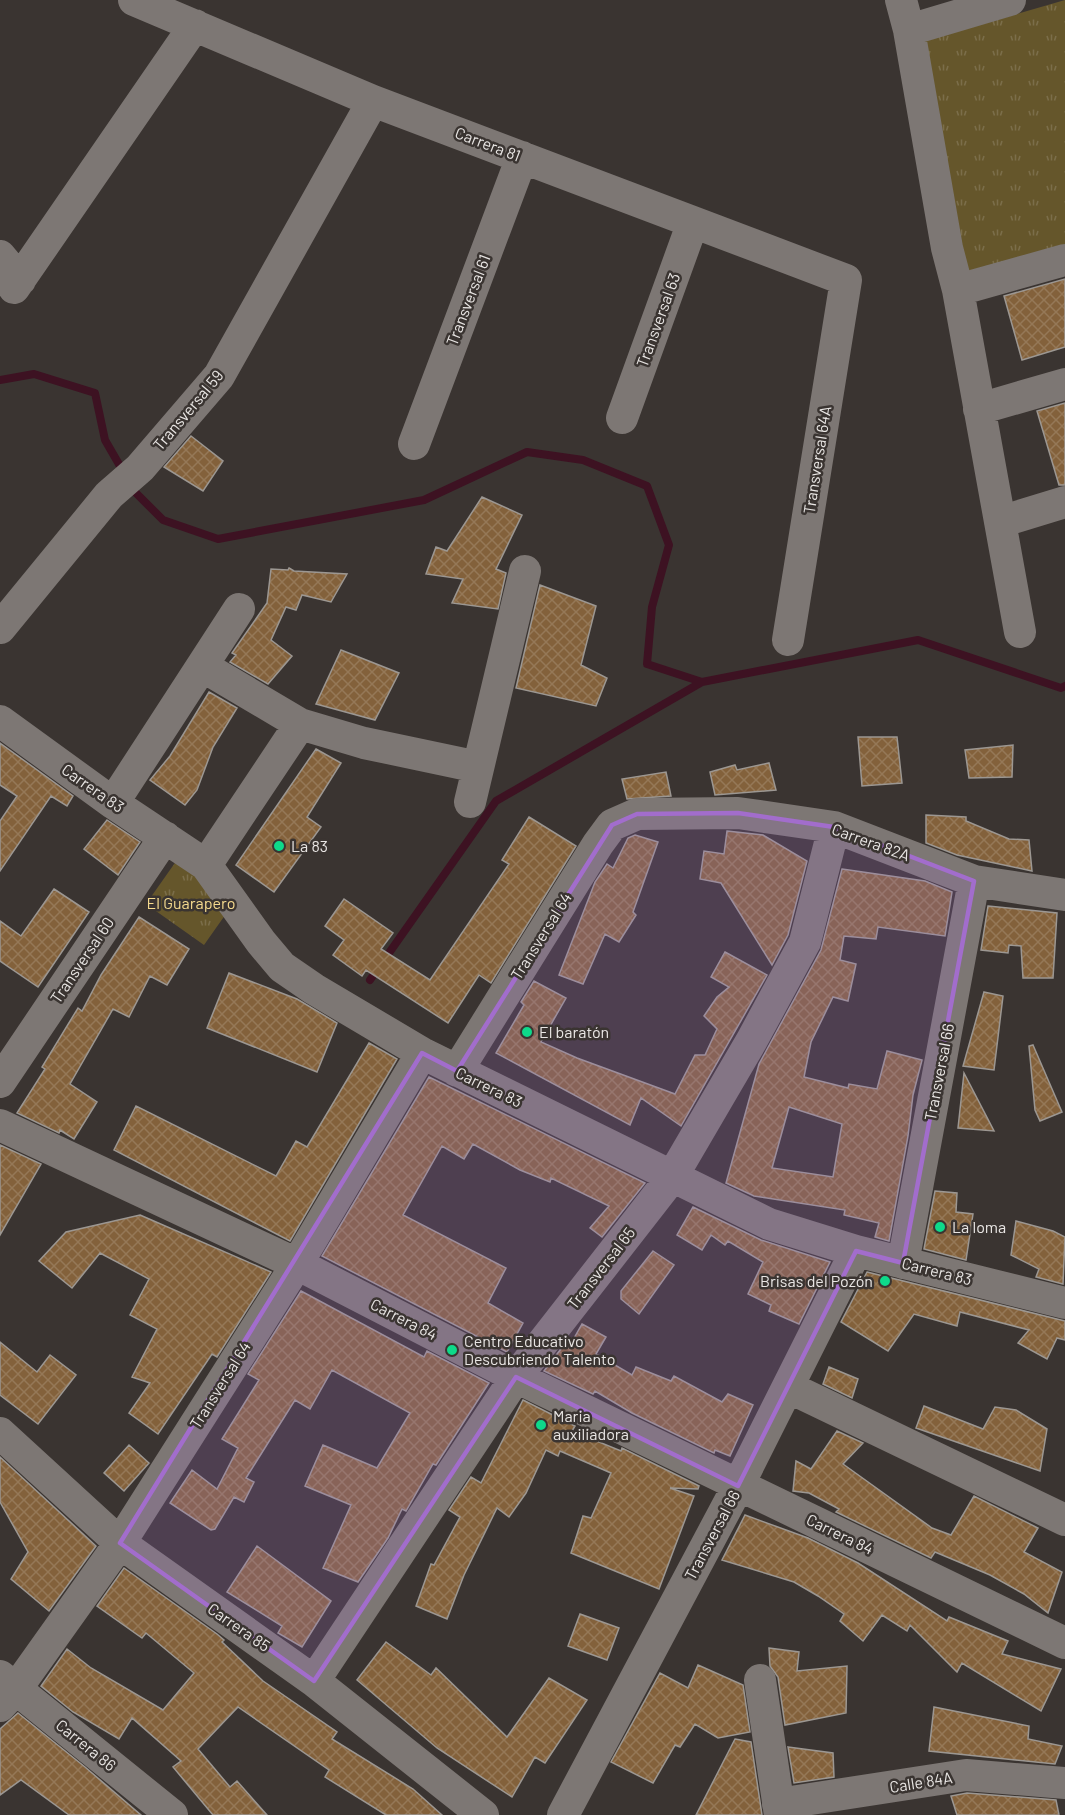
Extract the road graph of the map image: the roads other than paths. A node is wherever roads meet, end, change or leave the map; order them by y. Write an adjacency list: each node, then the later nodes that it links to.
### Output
1 (134, 0): 4 (street, Carrera 81)
2 (901, 0): 5 (street)
3 (1010, 0): 5 (street)
4 (195, 25): 6 (street, Carrera 81); 9 (street)
5 (909, 30): 12 (street)
6 (373, 101): 7 (street, Carrera 81); 21 (street, Transversal 59)
7 (522, 157): 8 (street, Carrera 81); 16 (street, Transversal 61)
8 (693, 222): 11 (street, Carrera 81); 15 (street, Transversal 63)
9 (0, 256)
10 (1065, 260): 12 (street)
11 (846, 280): 23 (street, Transversal 64A)
12 (958, 290): 14 (street)
13 (1065, 384): 14 (street)
14 (979, 409): 18 (street)
15 (622, 418)
16 (414, 444)
17 (1065, 502): 18 (street)
18 (1000, 522): 22 (street)
19 (525, 571): 27 (street)
20 (239, 609): 24 (street)
21 (0, 628)
22 (1020, 632)
23 (788, 640)
24 (202, 666): 26 (street); 29 (street)
25 (0, 721): 29 (street, Carrera 83)
26 (300, 724): 27 (street); 33 (street)
27 (478, 767): 28 (street)
28 (470, 802)
29 (113, 803): 32 (street, Carrera 83)
30 (637, 814): 31 (street, Carrera 82A); 37 (street, Transversal 64)
31 (834, 827): 34 (street, Carrera 82A); 40 (street, Transversal 65)
32 (165, 837): 33 (street, Carrera 83); 38 (street, Transversal 60)
33 (206, 865): 36 (street, Carrera 83)
34 (974, 881): 35 (street, Carrera 82A); 42 (street, Transversal 66)
35 (1065, 895)
36 (422, 1053): 37 (street, Carrera 83); 43 (street, Transversal 64)
37 (457, 1071): 40 (street, Carrera 83)
38 (0, 1082)
39 (0, 1125): 43 (street, Carrera 84)
40 (672, 1177): 41 (street, Carrera 83); 45 (street, Transversal 65)
41 (856, 1251): 42 (street, Carrera 83); 46 (street, Transversal 66)
42 (903, 1263): 44 (street, Carrera 83)
43 (297, 1264): 45 (street, Carrera 84); 50 (street, Transversal 64)
44 (1065, 1303)
45 (516, 1377): 48 (street, Carrera 84); 53 (street, Transversal 65)
46 (788, 1386): 48 (street, Transversal 66); 49 (street)
47 (0, 1433): 50 (street, Carrera 85)
48 (738, 1486): 51 (street, Carrera 84); 59 (street, Transversal 66)
49 (1065, 1520)
50 (120, 1543): 53 (street, Carrera 85); 54 (street, Transversal 64)
51 (1065, 1642)
52 (760, 1680): 56 (street)
53 (314, 1681): 58 (street, Carrera 85)
54 (6, 1690): 57 (street, Carrera 86)
55 (1065, 1783): 56 (street, Calle 84A)
56 (779, 1810)
57 (172, 1815)
58 (483, 1815)
59 (563, 1815)

